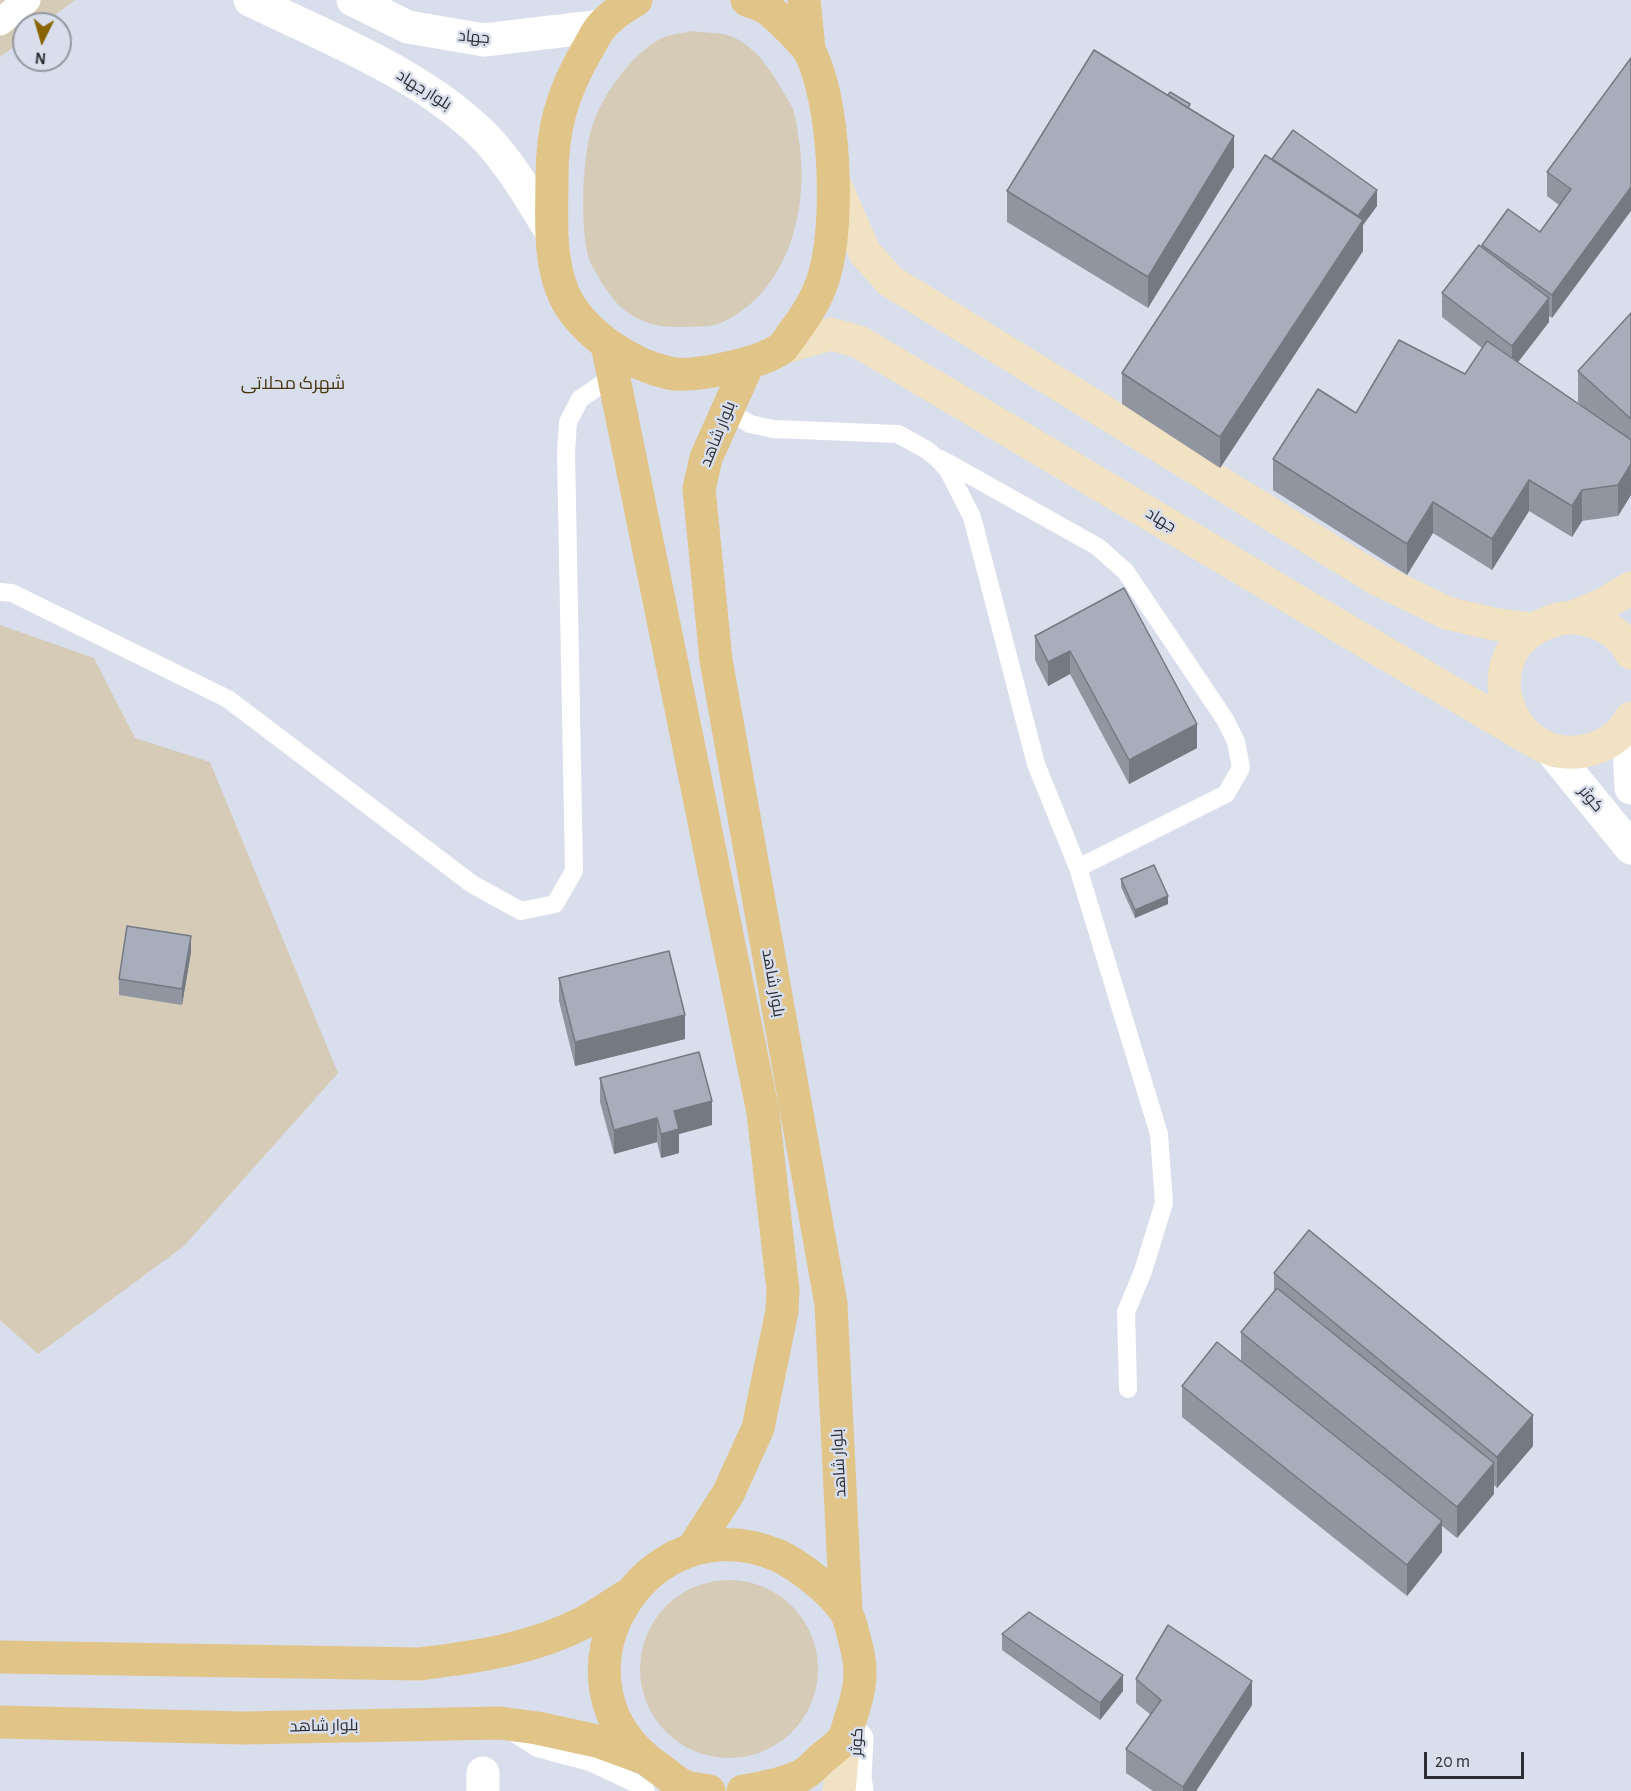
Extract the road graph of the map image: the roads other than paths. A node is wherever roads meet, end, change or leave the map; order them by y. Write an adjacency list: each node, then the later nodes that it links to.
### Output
1 (27, 0): 7 (street)
2 (250, 0): 10 (street, بلوار جهاد)
3 (352, 0): 6 (street, جهاد)
4 (747, 0): 8 (main road)
5 (804, 0): 8 (main road)
6 (622, 9): 10 (main road)
7 (0, 22)
8 (809, 49): 9 (main road)
9 (833, 180): 12 (main road); 20 (main road)
10 (552, 233): 11 (main road)
11 (607, 344): 13 (main road); 14 (main road, بلوار شاهد)
12 (782, 348): 13 (main road); 23 (main road, جهاد)
13 (748, 364): 15 (main road, بلوار شاهد)
14 (615, 375): 18 (lane); 28 (main road, بلوار شاهد)
15 (727, 410): 16 (lane); 30 (main road, بلوار شاهد)
16 (927, 450): 26 (lane); 26 (lane)
17 (1631, 588): 19 (main road)
18 (0, 592)
19 (1574, 617): 20 (main road); 21 (main road)
20 (1533, 629): 23 (main road)
21 (1631, 653)
22 (1630, 721): 23 (main road); 24 (street)
23 (1542, 745): 25 (street, کوثر)
24 (1631, 788)
25 (1631, 848)
26 (1078, 868): 27 (lane)
27 (1128, 1389)
28 (692, 1550): 29 (main road); 30 (main road)
29 (630, 1594): 31 (main road); 36 (main road)
30 (846, 1611): 32 (main road)
31 (0, 1657)
32 (860, 1692): 35 (main road); 41 (street, کوثر)
33 (0, 1722): 34 (main road, بلوار شاهد)
34 (500, 1723): 36 (main road, بلوار شاهد); 38 (lane)
35 (844, 1738): 39 (main road); 40 (main road)
36 (644, 1758): 37 (main road)
37 (694, 1790)
38 (646, 1791)
39 (743, 1791)
40 (839, 1791)
41 (857, 1791)

